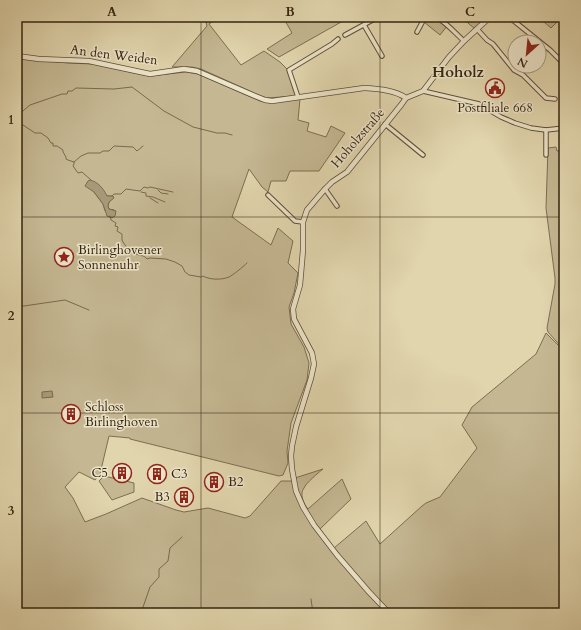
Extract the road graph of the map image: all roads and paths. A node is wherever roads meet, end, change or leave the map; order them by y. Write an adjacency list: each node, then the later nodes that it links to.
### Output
1 (378, 17): 6 (street)
2 (425, 17): 8 (street)
3 (436, 17): 11 (street)
4 (490, 17): 7 (street)
5 (509, 17): 14 (street)
6 (364, 25): 9 (street); 13 (street)
7 (477, 28): 11 (street); 18 (street)
8 (418, 32)
9 (345, 35)
10 (338, 39): 16 (street)
11 (464, 41): 15 (street)
12 (17, 56): 16 (street, An den Weiden)
13 (382, 56)
14 (564, 64)
15 (423, 91): 17 (street, Hoholzstraße); 21 (street)
16 (298, 98): 17 (street, An den Weiden)
17 (406, 98): 19 (street, Hoholzstraße)
18 (555, 99)
19 (385, 124): 22 (street); 24 (street, Hoholzstraße)
20 (564, 128): 21 (street)
21 (546, 130): 23 (street)
22 (422, 155)
23 (546, 155)
24 (325, 189): 26 (street); 27 (street, Hoholzstraße)
25 (268, 195): 27 (street)
26 (337, 206)
27 (303, 222): 28 (street, Hoholzstraße)
28 (389, 613)

